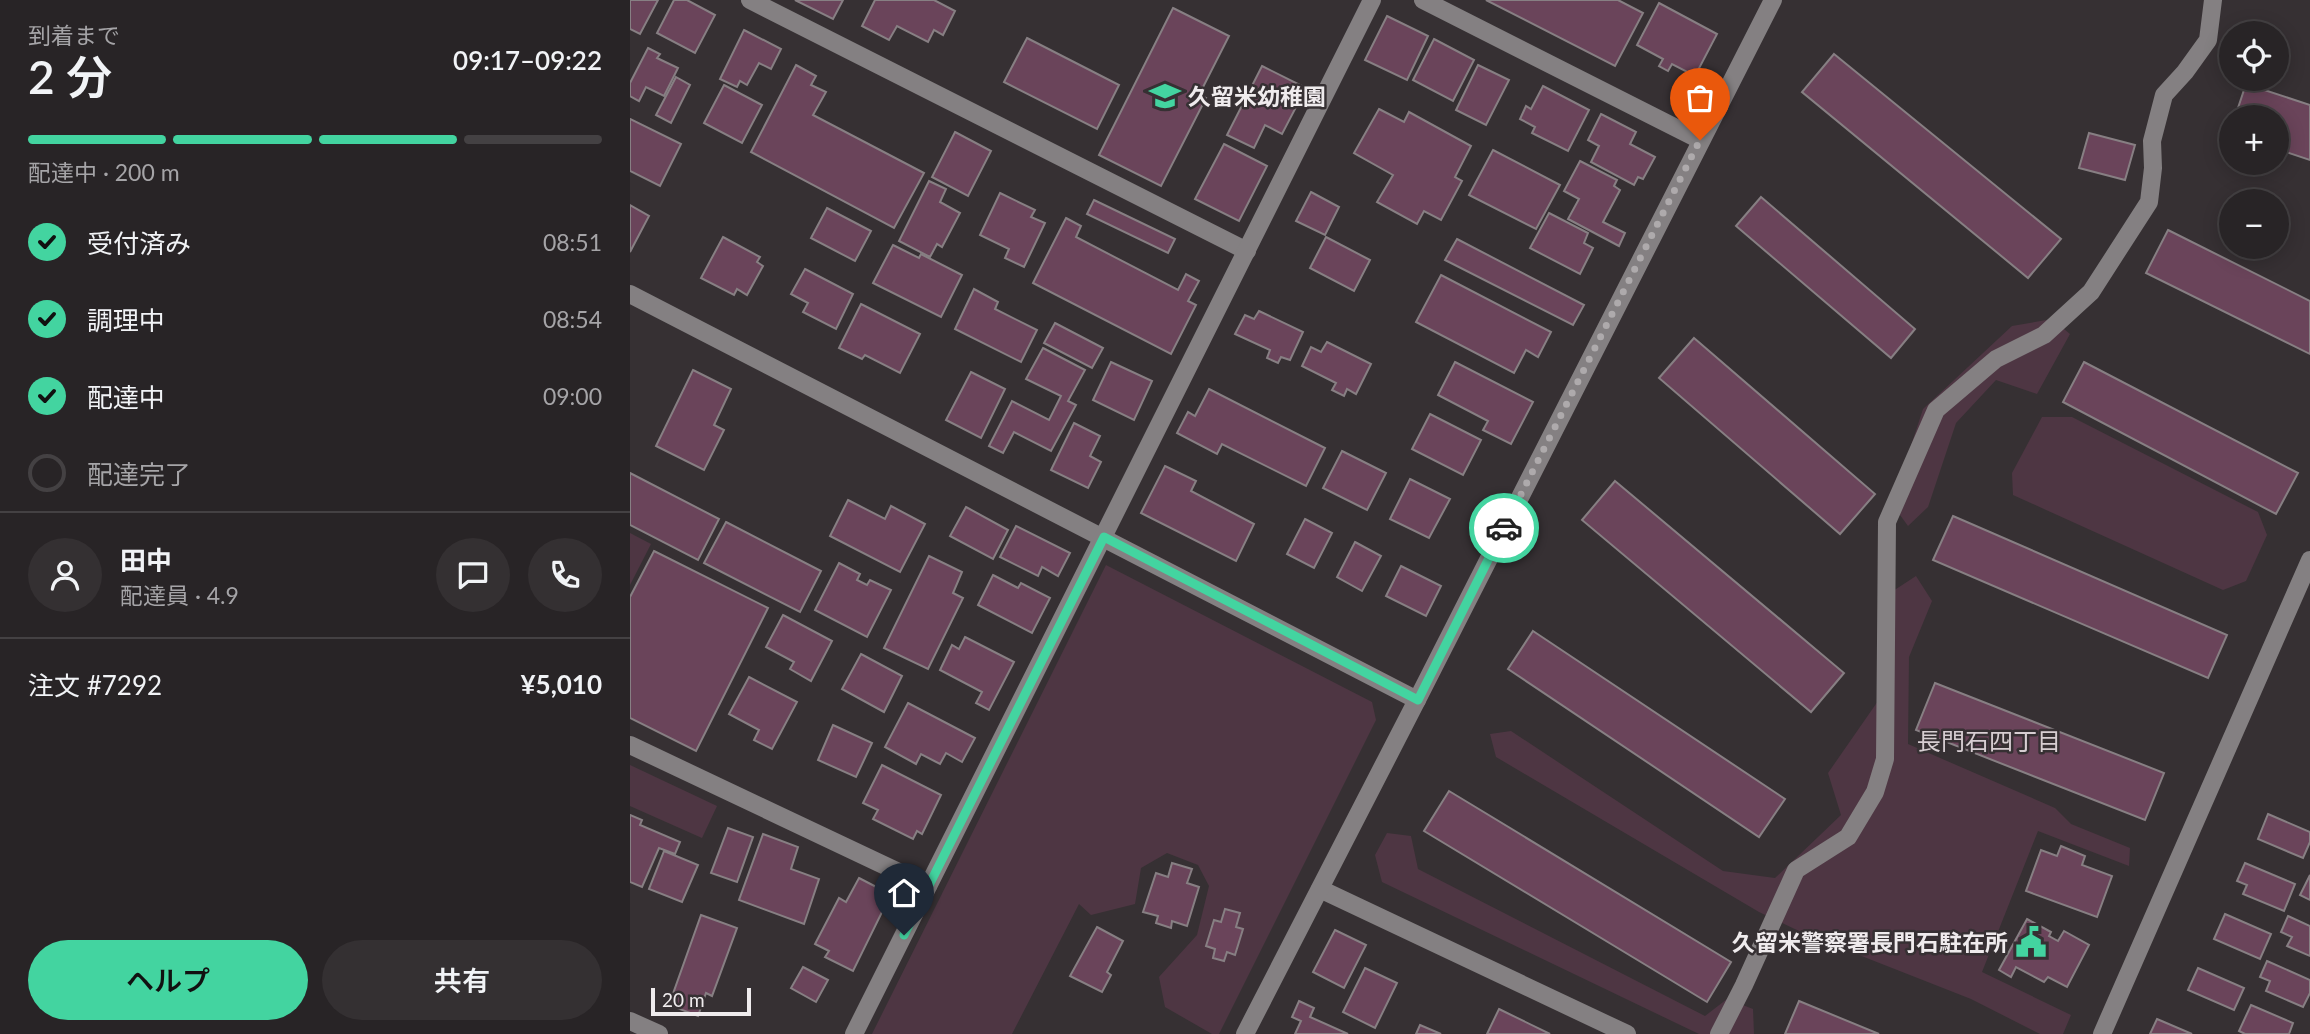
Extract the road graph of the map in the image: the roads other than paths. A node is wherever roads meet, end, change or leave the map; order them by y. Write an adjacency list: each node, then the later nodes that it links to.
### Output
1 (750, 0): 7 (street)
2 (1372, 0): 7 (street)
3 (1423, 0): 6 (street)
4 (1773, 0): 6 (street)
5 (2213, 0): 21 (street)
6 (1700, 140): 12 (street)
7 (1247, 251): 9 (street)
8 (630, 294): 9 (street)
9 (1104, 537): 12 (street); 14 (street)
10 (2310, 560): 11 (street)
11 (2304, 593): 22 (street)
12 (1418, 700): 15 (street)
13 (630, 745): 14 (street)
14 (928, 886): 18 (street)
15 (1320, 889): 19 (street); 20 (street)
16 (630, 1021): 17 (street)
17 (659, 1034)
18 (854, 1034)
19 (1245, 1034)
20 (1627, 1034)
21 (1718, 1034)
22 (2102, 1034)

